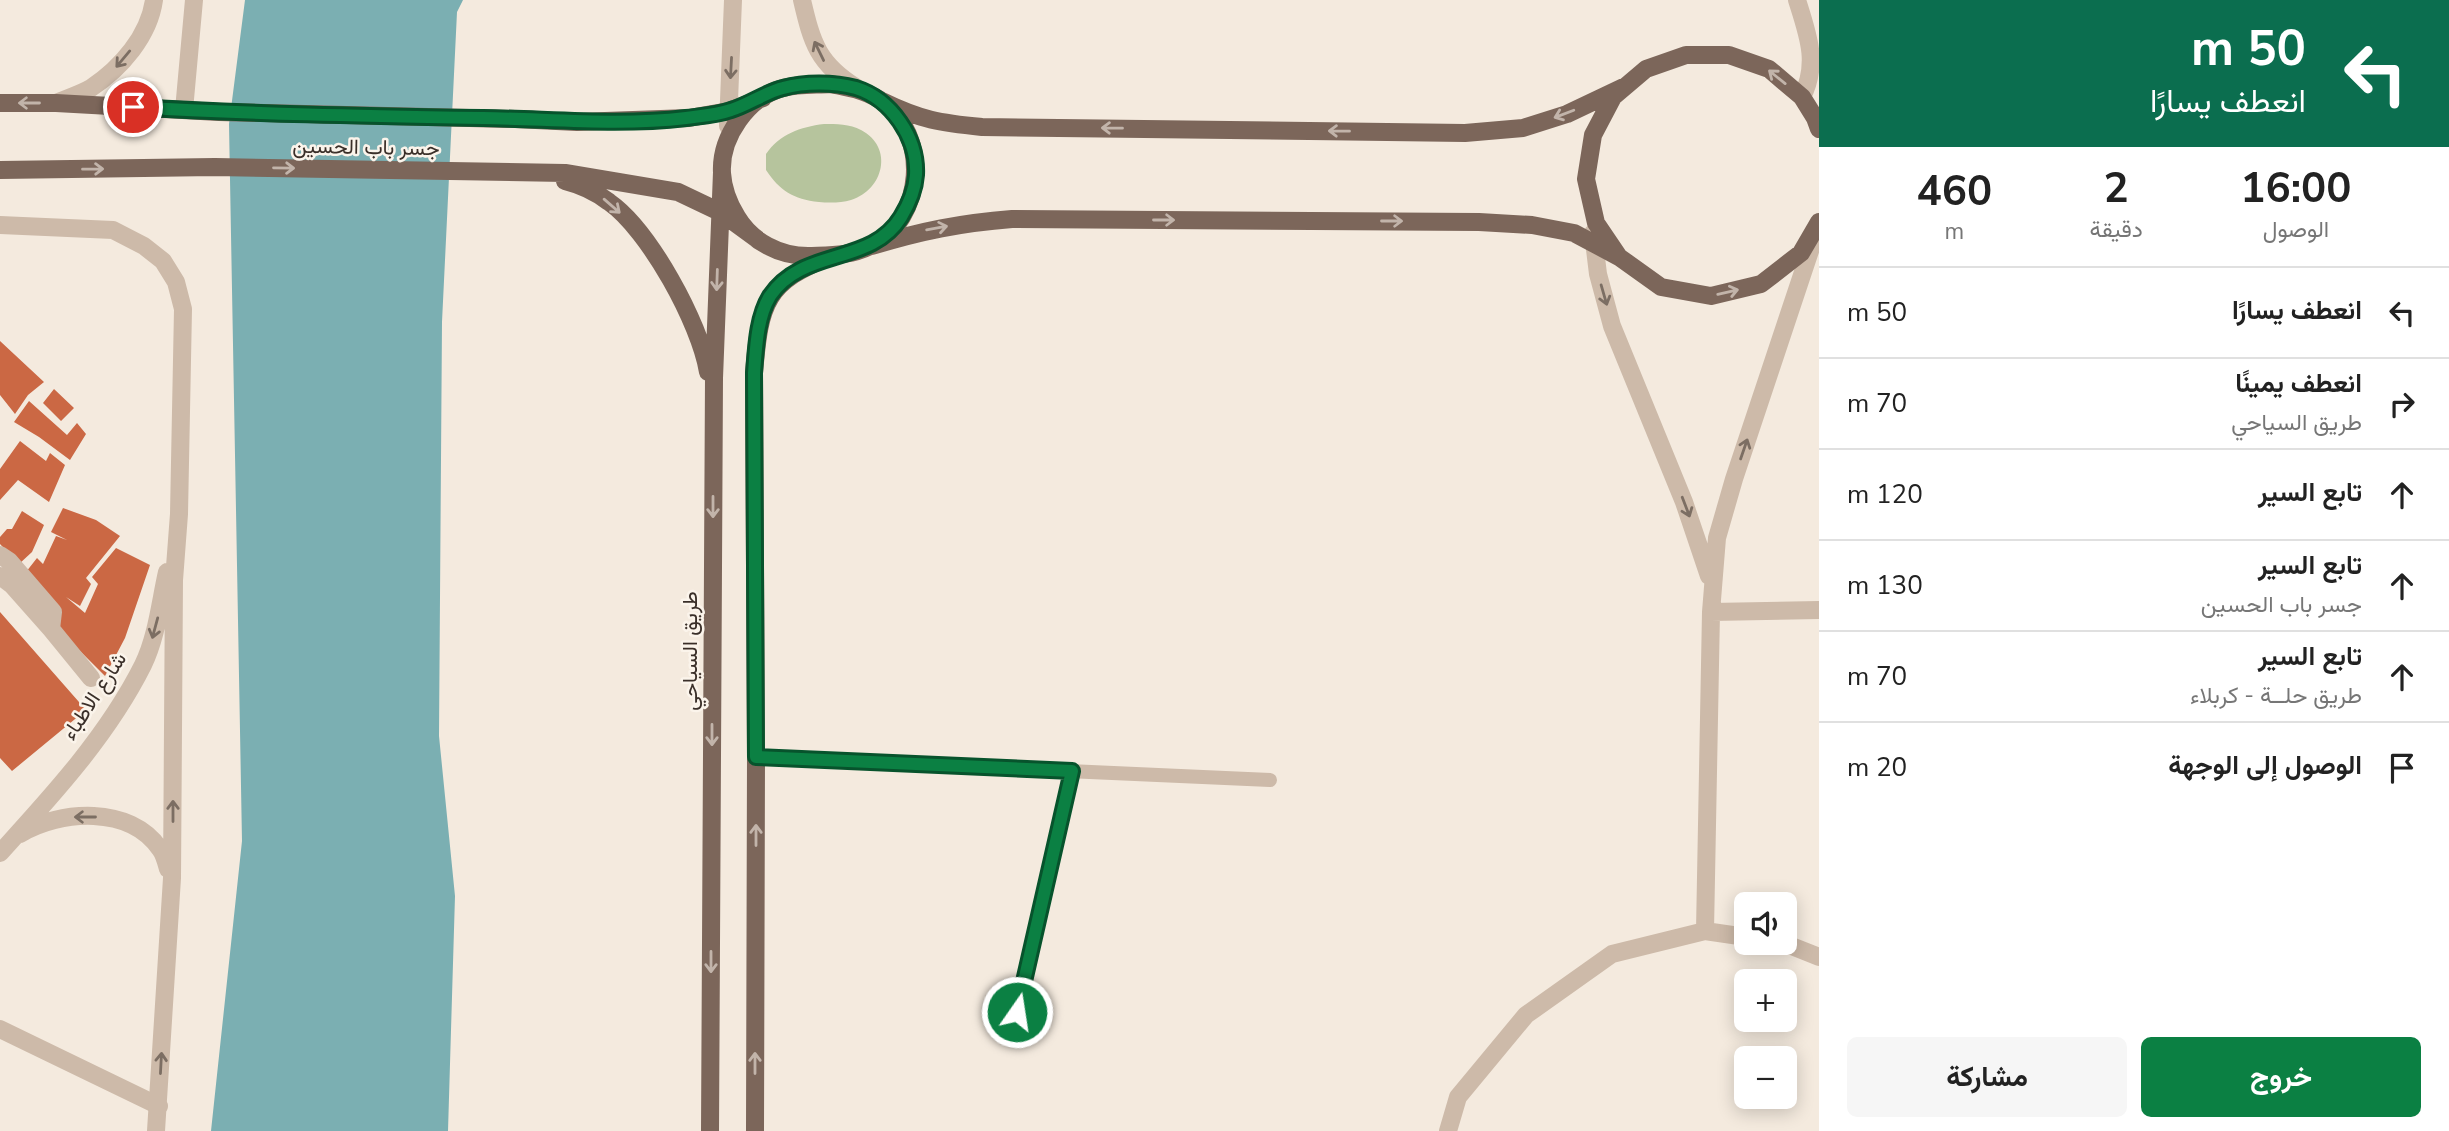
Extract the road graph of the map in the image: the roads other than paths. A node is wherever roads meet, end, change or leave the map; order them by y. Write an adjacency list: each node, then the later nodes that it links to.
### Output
1 (154, 0): 12 (street, one-way to 12)
2 (194, 0): 14 (street)
3 (733, 0): 15 (street, one-way to 15)
4 (802, 0): 7 (street, one-way to 4)
5 (1797, 0): 8 (street)
6 (1626, 86): 8 (main road, one-way to 6); 10 (main road, one-way to 10); 21 (main road)
7 (857, 88): 9 (main road); 10 (main road)
8 (1802, 97): 13 (main road); 16 (main road)
9 (763, 98): 15 (main road, جسر باب الحسين); 17 (main road)
10 (881, 101): 27 (main road)
11 (0, 103): 12 (main road, جسر باب الحسين, one-way to 11)
12 (56, 103): 14 (main road, جسر باب الحسين)
13 (1819, 108)
14 (184, 110): 15 (main road, جسر باب الحسين)
15 (729, 111): 17 (street)
16 (1819, 129)
17 (726, 145): 20 (main road)
18 (0, 170): 19 (main road, جسر باب الحسين, one-way to 19)
19 (522, 172): 22 (main road); 30 (main road, one-way to 30)
20 (722, 172): 22 (main road, طريق السياحي); 25 (main road)
21 (1586, 179): 26 (street); 29 (main road)
22 (720, 212): 25 (main road); 30 (main road, طريق السياحي, one-way to 30)
23 (0, 225): 31 (street)
24 (1816, 234): 29 (main road, one-way to 24); 34 (street, one-way to 24)
25 (757, 239): 28 (main road)
26 (1594, 244): 27 (main road, one-way to 26); 29 (main road); 34 (street, one-way to 34)
27 (872, 246): 28 (main road)
28 (834, 256): 39 (main road)
29 (1619, 257)
30 (714, 406): 52 (main road, طريق السياحي, one-way to 52)
31 (179, 514): 42 (street, شارع الاطباء, one-way to 42); 43 (street, one-way to 31)
32 (0, 555): 37 (street)
33 (0, 576): 37 (street)
34 (1712, 586): 36 (street)
35 (1819, 610): 36 (street)
36 (1711, 612): 44 (street)
37 (51, 629): 38 (street)
38 (91, 678)
39 (756, 757): 40 (lane); 53 (main road, one-way to 39)
40 (1072, 771): 41 (lane); 48 (lane)
41 (1270, 780)
42 (6, 846): 43 (street, شارع الاطباء, one-way to 42)
43 (172, 878): 50 (street, one-way to 43)
44 (1705, 931): 45 (street); 54 (street)
45 (1734, 935)
46 (1797, 948): 47 (street)
47 (1819, 957)
48 (1017, 1012)
49 (0, 1030): 50 (street)
50 (159, 1106): 51 (street)
51 (156, 1131)
52 (709, 1131)
53 (755, 1131)
54 (1448, 1131)

